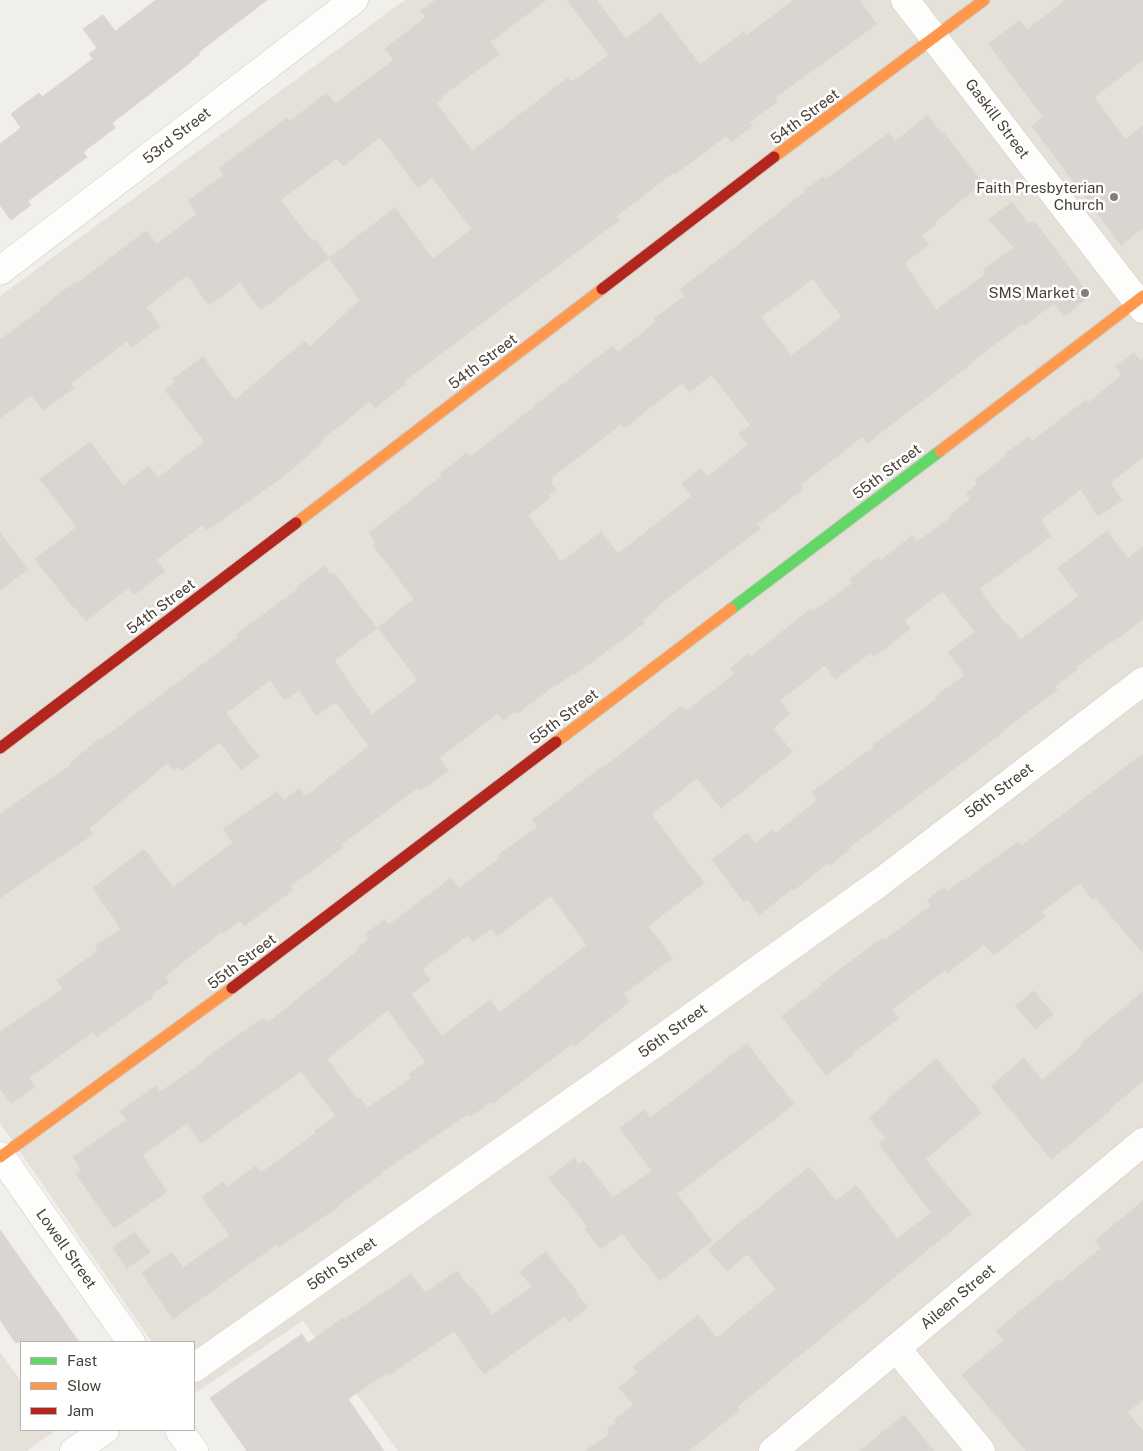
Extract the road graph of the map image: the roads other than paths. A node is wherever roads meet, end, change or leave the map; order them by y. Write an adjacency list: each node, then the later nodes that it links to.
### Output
1 (354, 0): 5 (street, 53rd Street)
2 (906, 0): 4 (street, Gaskill Street)
3 (984, 0): 4 (street, 54th Street)
4 (935, 38): 6 (street, Gaskill Street); 8 (street, 54th Street)
5 (0, 271)
6 (1141, 302): 10 (street, 55th Street)
7 (1143, 681): 13 (street, 56th Street)
8 (0, 748)
9 (1143, 1142): 12 (street, Aileen Street)
10 (0, 1156): 11 (street, Lowell Street)
11 (130, 1341)
12 (896, 1348): 18 (street, Aileen Street); 19 (street)
13 (195, 1367)
14 (104, 1431): 16 (street)
15 (181, 1431): 17 (street)
16 (74, 1451)
17 (194, 1451)
18 (773, 1451)
19 (981, 1451)

